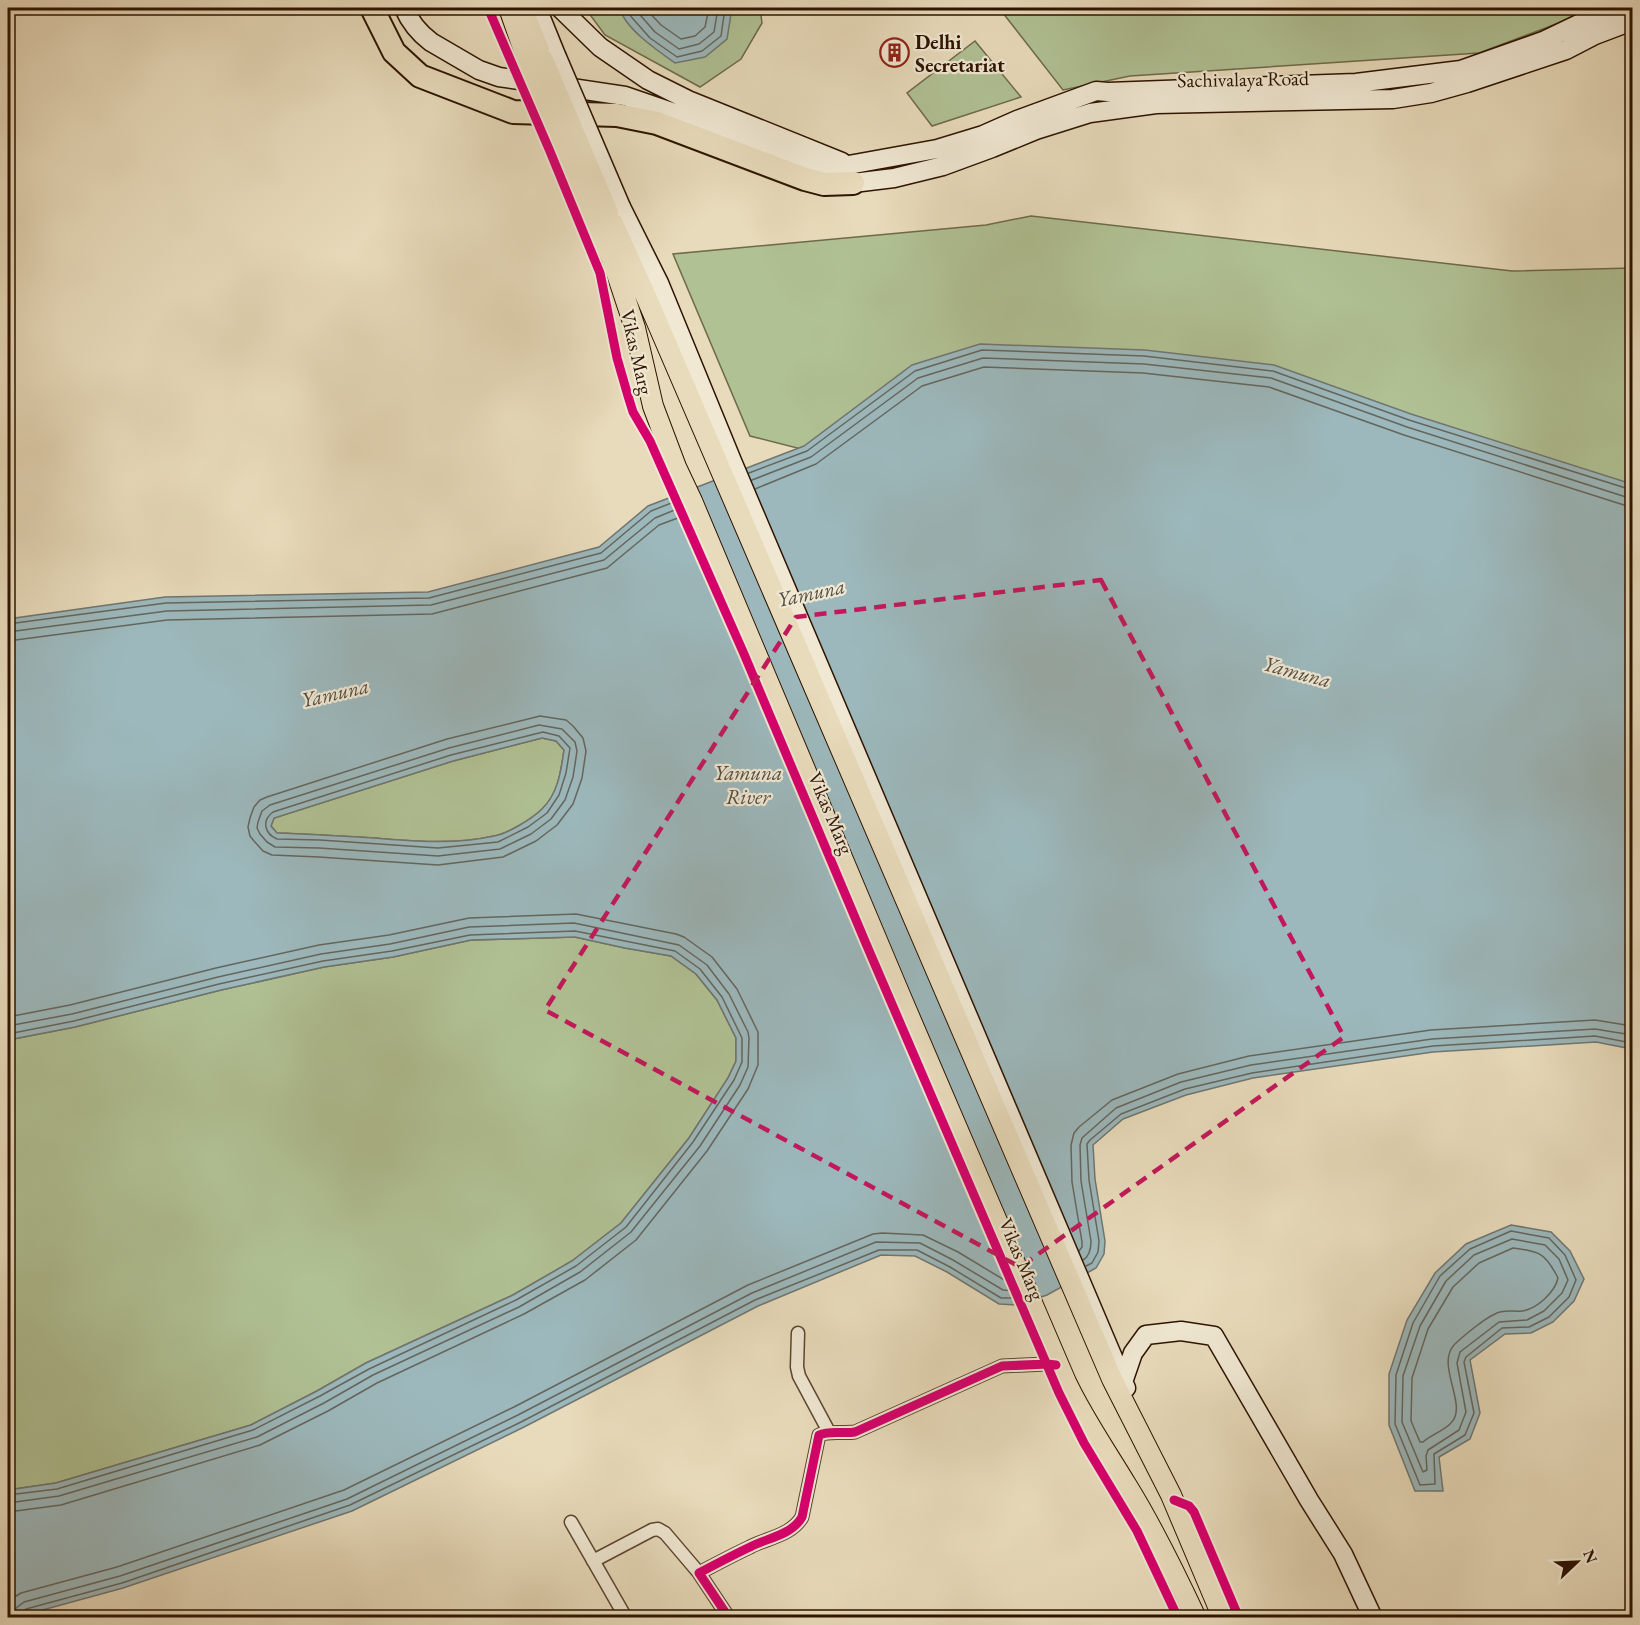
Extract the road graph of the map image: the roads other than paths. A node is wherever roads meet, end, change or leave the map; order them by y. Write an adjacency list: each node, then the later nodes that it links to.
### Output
1 (372, 8): 14 (highway)
2 (404, 8): 14 (main road)
3 (509, 8): 10 (main road, Vikas Marg)
4 (521, 8): 10 (main road, Vikas Marg)
5 (537, 8): 10 (main road, Vikas Marg)
6 (560, 8): 14 (main road)
7 (1619, 8): 9 (main road, Sachivalaya Road)
8 (1632, 21): 9 (main road, Sachivalaya Road)
9 (1592, 27): 11 (main road, Sachivalaya Road); 12 (main road, Sachivalaya Road)
10 (543, 60): 18 (main road, Vikas Marg, bridge); 20 (main road, Vikas Marg, bridge)
11 (1087, 93): 12 (main road); 13 (main road, Sachivalaya Road)
12 (1090, 113): 13 (main road, Sachivalaya Road)
13 (1033, 122): 15 (main road, Sachivalaya Road); 17 (main road, Sachivalaya Road)
14 (746, 140): 16 (main road); 16 (highway)
15 (890, 157): 16 (main road, Sachivalaya Road); 17 (main road)
16 (851, 174): 17 (main road, Sachivalaya Road)
17 (894, 178)
18 (1094, 1323): 21 (main road, Vikas Marg); 23 (main road, Vikas Marg)
19 (798, 1333): 22 (street)
20 (1059, 1366): 22 (street); 29 (main road, Vikas Marg)
21 (1124, 1382): 23 (main road, Vikas Marg); 31 (main road)
22 (829, 1432): 26 (street)
23 (1171, 1495): 30 (main road, Vikas Marg)
24 (571, 1522): 25 (street)
25 (593, 1561): 26 (street); 27 (street)
26 (699, 1573): 28 (street)
27 (626, 1617)
28 (729, 1617)
29 (1196, 1617)
30 (1223, 1617)
31 (1373, 1617)

